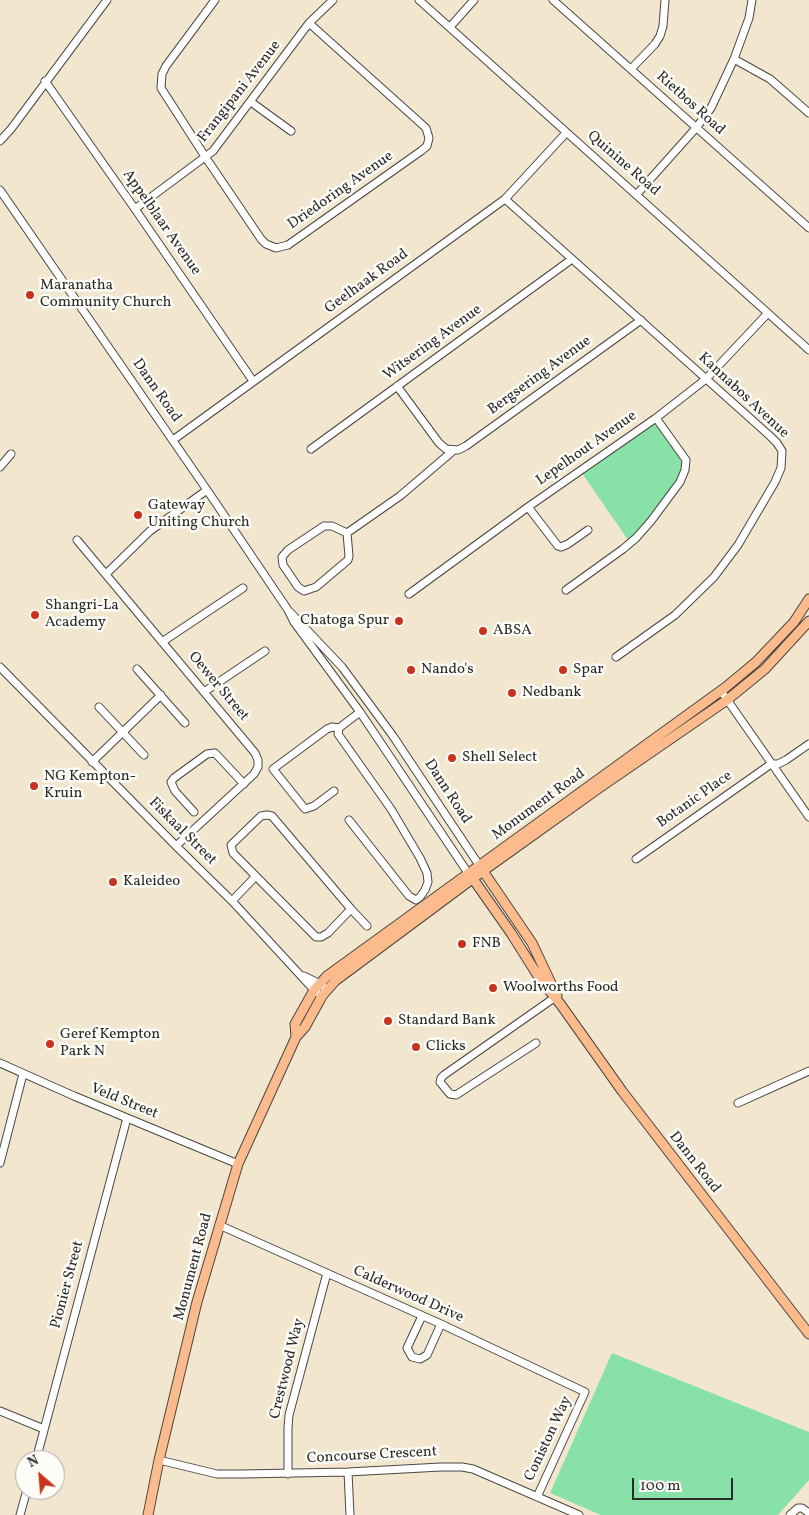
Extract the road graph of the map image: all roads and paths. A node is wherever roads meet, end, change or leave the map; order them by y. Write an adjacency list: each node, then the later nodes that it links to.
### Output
1 (108, 0): 13 (street)
2 (215, 0): 20 (street, Driedoring Avenue)
3 (333, 0): 9 (street, Frangipani Avenue)
4 (419, 0): 10 (street, Quinine Road)
5 (474, 0): 10 (street)
6 (553, 0): 12 (street, Rietbos Road)
7 (665, 0): 12 (street)
8 (752, 0): 11 (street)
9 (309, 23): 14 (street, Frangipani Avenue); 20 (street, Driedoring Avenue)
10 (450, 27): 18 (street, Quinine Road)
11 (734, 59): 15 (street); 16 (street)
12 (631, 69): 16 (street, Rietbos Road)
13 (45, 82): 19 (street); 24 (street, Appelblaar Avenue)
14 (251, 102): 17 (street); 20 (street, Frangipani Avenue)
15 (809, 113)
16 (696, 128): 22 (street); 25 (street, Rietbos Road)
17 (291, 131)
18 (566, 133): 22 (street, Quinine Road); 23 (street, Geelhaak Road)
19 (0, 141)
20 (206, 158): 24 (street, Frangipani Avenue)
21 (0, 190): 34 (street, Dann Road)
22 (637, 194): 27 (street, Quinine Road)
23 (505, 199): 26 (street, Kannabos Avenue); 31 (street, Geelhaak Road)
24 (135, 209): 31 (street, Appelblaar Avenue)
25 (809, 228)
26 (572, 259): 28 (street, Kannabos Avenue); 32 (street, Witsering Avenue)
27 (768, 313): 29 (street, Quinine Road); 30 (street, Lepelhout Avenue)
28 (641, 320): 30 (street, Kannabos Avenue); 36 (street, Bergsering Avenue)
29 (809, 350)
30 (706, 379): 33 (street, Lepelhout Avenue); 54 (street, Kannabos Avenue)
31 (253, 381): 34 (street, Geelhaak Road)
32 (397, 386): 35 (street, Witsering Avenue); 36 (street)
33 (656, 418): 40 (street, Lepelhout Avenue); 46 (street)
34 (174, 440): 39 (street, Dann Road)
35 (311, 449)
36 (454, 450): 42 (street, Bergsering Avenue)
37 (11, 454): 38 (street)
38 (0, 466)
39 (208, 490): 44 (street); 49 (street, Dann Road)
40 (528, 507): 41 (street); 47 (street, Lepelhout Avenue)
41 (588, 530)
42 (347, 533): 42 (street)
43 (77, 540): 44 (street, Oewer Street)
44 (106, 574): 51 (street, Oewer Street)
45 (243, 588): 51 (street)
46 (566, 590)
47 (409, 594)
48 (809, 600): 55 (main road, Monument Road)
49 (288, 610): 63 (street, Dann Road); 78 (street, Dann Road)
50 (809, 621): 53 (main road, Monument Road)
51 (162, 642): 59 (street, Oewer Street)
52 (265, 651): 59 (street)
53 (778, 656): 55 (main road); 61 (main road, Monument Road)
54 (616, 657)
55 (751, 666): 58 (main road, Monument Road)
56 (0, 667): 69 (street, Fiskaal Street)
57 (137, 669): 60 (street)
58 (720, 691): 61 (street); 78 (main road, Monument Road)
59 (204, 692): 71 (street, Oewer Street)
60 (161, 696): 64 (street); 66 (street)
61 (727, 700): 70 (street); 78 (main road, Monument Road)
62 (99, 707): 66 (street)
63 (360, 712): 65 (street); 80 (street, Dann Road)
64 (185, 723)
65 (339, 728): 72 (street); 75 (street)
66 (122, 732): 68 (street); 69 (street)
67 (809, 744): 70 (street, Botanic Place)
68 (144, 754)
69 (92, 762): 76 (street, Fiskaal Street)
70 (771, 764): 74 (street); 77 (street, Botanic Place)
71 (244, 784): 73 (street); 76 (street, Oewer Street)
72 (334, 791)
73 (194, 812)
74 (809, 818)
75 (349, 820)
76 (176, 846): 81 (street, Fiskaal Street)
77 (636, 859)
78 (481, 868): 80 (main road, Monument Road); 86 (main road, Dann Road)
79 (256, 876): 81 (street); 82 (street); 82 (street)
80 (471, 876): 84 (main road, Monument Road); 85 (main road, Dann Road)
81 (232, 901): 84 (street, Fiskaal Street)
82 (351, 909): 83 (street)
83 (367, 926)
84 (321, 990): 94 (main road, Monument Road)
85 (554, 998): 86 (main road, Dann Road); 87 (street)
86 (561, 1005): 99 (main road, Dann Road)
87 (536, 1043)
88 (0, 1063): 90 (street, Veld Street)
89 (809, 1071): 91 (street)
90 (23, 1074): 92 (street, Veld Street); 93 (street)
91 (738, 1103)
92 (127, 1118): 94 (street, Veld Street); 102 (street, Pionier Street)
93 (0, 1163)
94 (238, 1164): 95 (main road, Monument Road)
95 (219, 1225): 96 (street, Calderwood Drive); 104 (main road, Monument Road)
96 (327, 1273): 97 (street, Calderwood Drive); 106 (street, Crestwood Way)
97 (422, 1316): 98 (street, Calderwood Drive); 98 (street)
98 (441, 1324): 100 (street, Calderwood Drive)
99 (809, 1334)
100 (585, 1392): 107 (street, Coniston Way)
101 (0, 1411): 102 (street)
102 (44, 1429): 103 (street, Pionier Street)
103 (39, 1450)
104 (159, 1460): 106 (street, Concourse Crescent); 111 (main road, Monument Road)
105 (348, 1472): 106 (street, Concourse Crescent); 107 (street, Concourse Crescent); 112 (street)
106 (288, 1474)
107 (537, 1497): 113 (street, Concourse Crescent)
108 (24, 1500): 110 (street)
109 (809, 1513): 114 (street)
110 (20, 1515)
111 (148, 1515)
112 (350, 1515)
113 (580, 1515)
114 (790, 1515)

